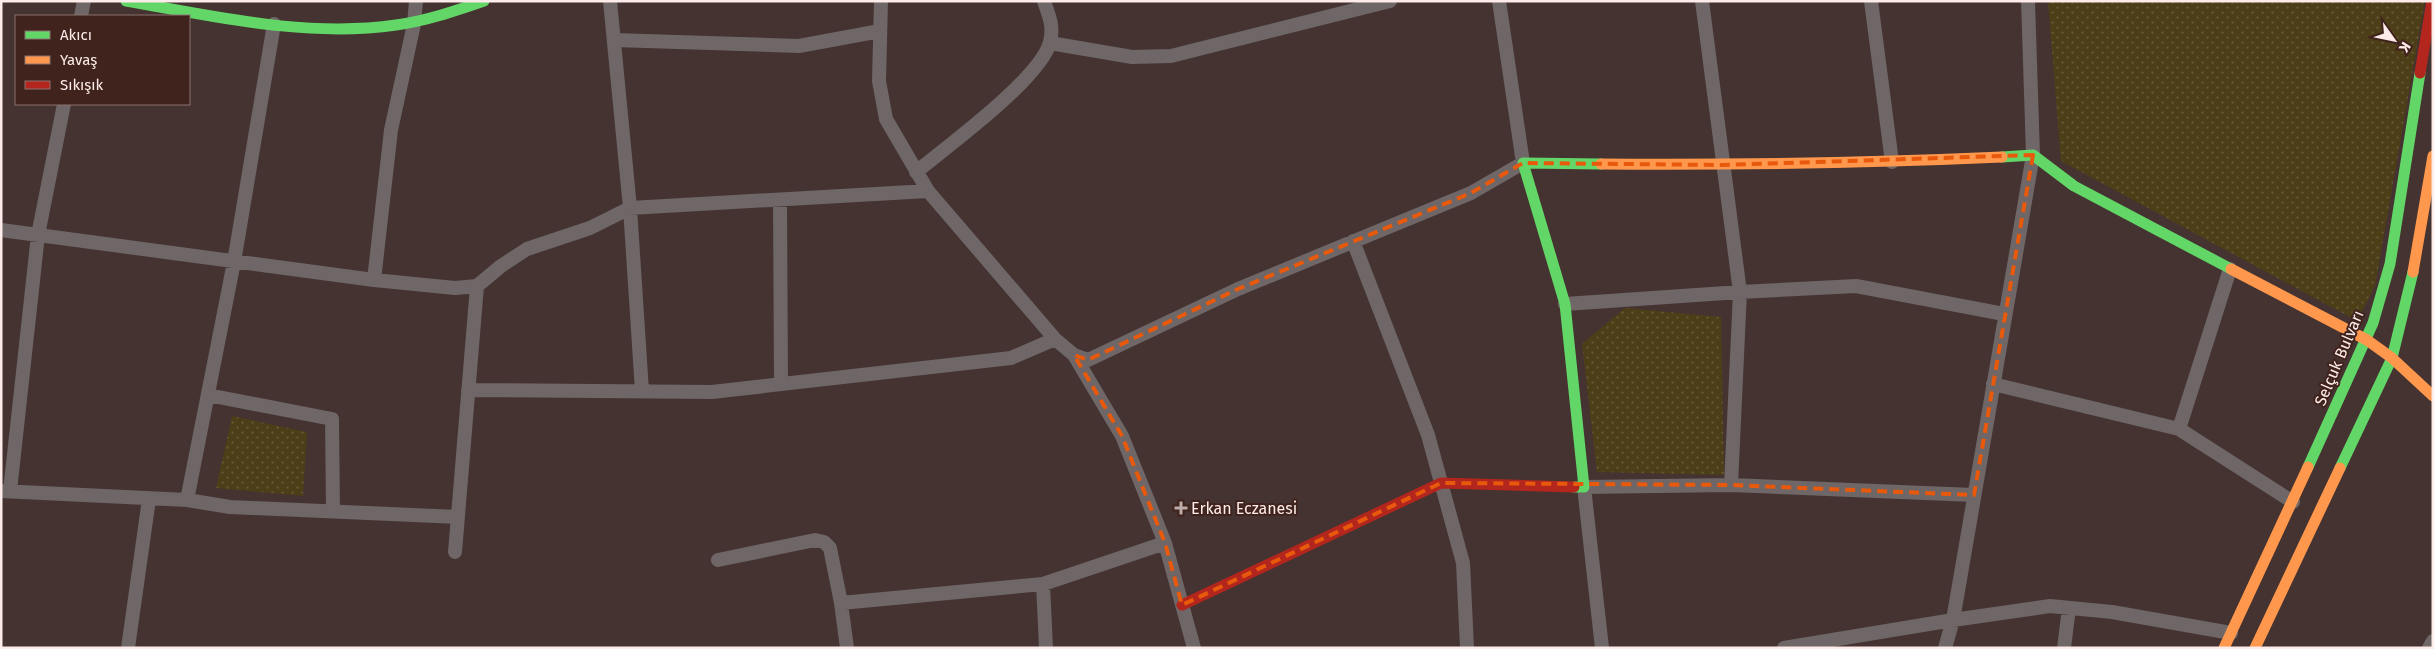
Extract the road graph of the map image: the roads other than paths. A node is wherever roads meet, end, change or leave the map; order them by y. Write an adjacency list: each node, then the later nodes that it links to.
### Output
1 (84, 1): 14 (street)
2 (126, 1): 15 (street)
3 (416, 1): 16 (street)
4 (484, 1): 16 (street)
5 (610, 1): 18 (street)
6 (881, 1): 17 (street)
7 (1044, 1): 19 (street)
8 (1390, 1): 19 (street)
9 (1499, 1): 23 (street)
10 (1702, 1): 25 (street)
11 (1872, 1): 22 (street)
12 (2028, 1): 21 (street)
13 (2432, 1): 41 (street, Selçuk Bulvarı)
14 (81, 15)
15 (274, 24): 16 (street); 33 (street)
16 (414, 24): 35 (street)
17 (880, 31): 18 (street); 26 (street)
18 (614, 40): 29 (street)
19 (1050, 43): 26 (street)
20 (64, 105): 31 (street)
21 (2033, 155): 22 (street); 34 (street); 39 (street)
22 (1892, 162): 25 (street)
23 (1523, 163): 25 (street); 32 (street); 38 (street)
24 (2432, 164): 43 (street)
25 (1723, 166): 37 (street)
26 (916, 172): 27 (street)
27 (928, 191): 28 (street); 40 (street)
28 (780, 200): 29 (street); 44 (street)
29 (630, 208): 36 (street); 47 (street)
30 (1, 230): 31 (street)
31 (38, 235): 33 (street); 54 (street)
32 (1353, 242): 42 (street); 51 (street)
33 (234, 262): 35 (street); 48 (street)
34 (2230, 269): 41 (street); 50 (street)
35 (374, 280): 36 (street)
36 (477, 286): 46 (street)
37 (1740, 292): 38 (street); 39 (street); 52 (street)
38 (1565, 304): 53 (street)
39 (2004, 314): 45 (street)
40 (1055, 339): 42 (street); 44 (street)
41 (2367, 340): 43 (street); 58 (street, Selçuk Bulvarı)
42 (1074, 355): 61 (street)
43 (2392, 358): 49 (street); 81 (street)
44 (781, 384): 47 (street)
45 (1993, 384): 50 (street); 55 (street)
46 (468, 390): 47 (street); 60 (street)
47 (642, 391)
48 (208, 395): 57 (street); 59 (street)
49 (2433, 396)
50 (2179, 429): 58 (street)
51 (1441, 483): 53 (street); 66 (street); 75 (street)
52 (1731, 484): 53 (street); 55 (street)
53 (1584, 487): 76 (street)
54 (6, 491): 56 (street)
55 (1974, 495): 68 (street)
56 (149, 499): 57 (street); 71 (street)
57 (187, 500): 59 (street)
58 (2293, 502): 69 (street, Selçuk Bulvarı)
59 (333, 511): 60 (street)
60 (458, 516): 62 (street)
61 (1166, 543): 64 (street); 66 (street)
62 (455, 552)
63 (718, 560): 65 (street)
64 (1043, 584): 65 (street); 73 (street)
65 (842, 603): 72 (street)
66 (1182, 605): 74 (street)
67 (2068, 608): 68 (street); 69 (street); 79 (street)
68 (1953, 620): 77 (street); 78 (street)
69 (2231, 633): 80 (street, Selçuk Bulvarı)
70 (2433, 641): 82 (street)
71 (128, 648)
72 (847, 648)
73 (1046, 648)
74 (1194, 648)
75 (1466, 648)
76 (1602, 648)
77 (1784, 648)
78 (1945, 648)
79 (2064, 648)
80 (2224, 648)
81 (2255, 648)
82 (2429, 648)

